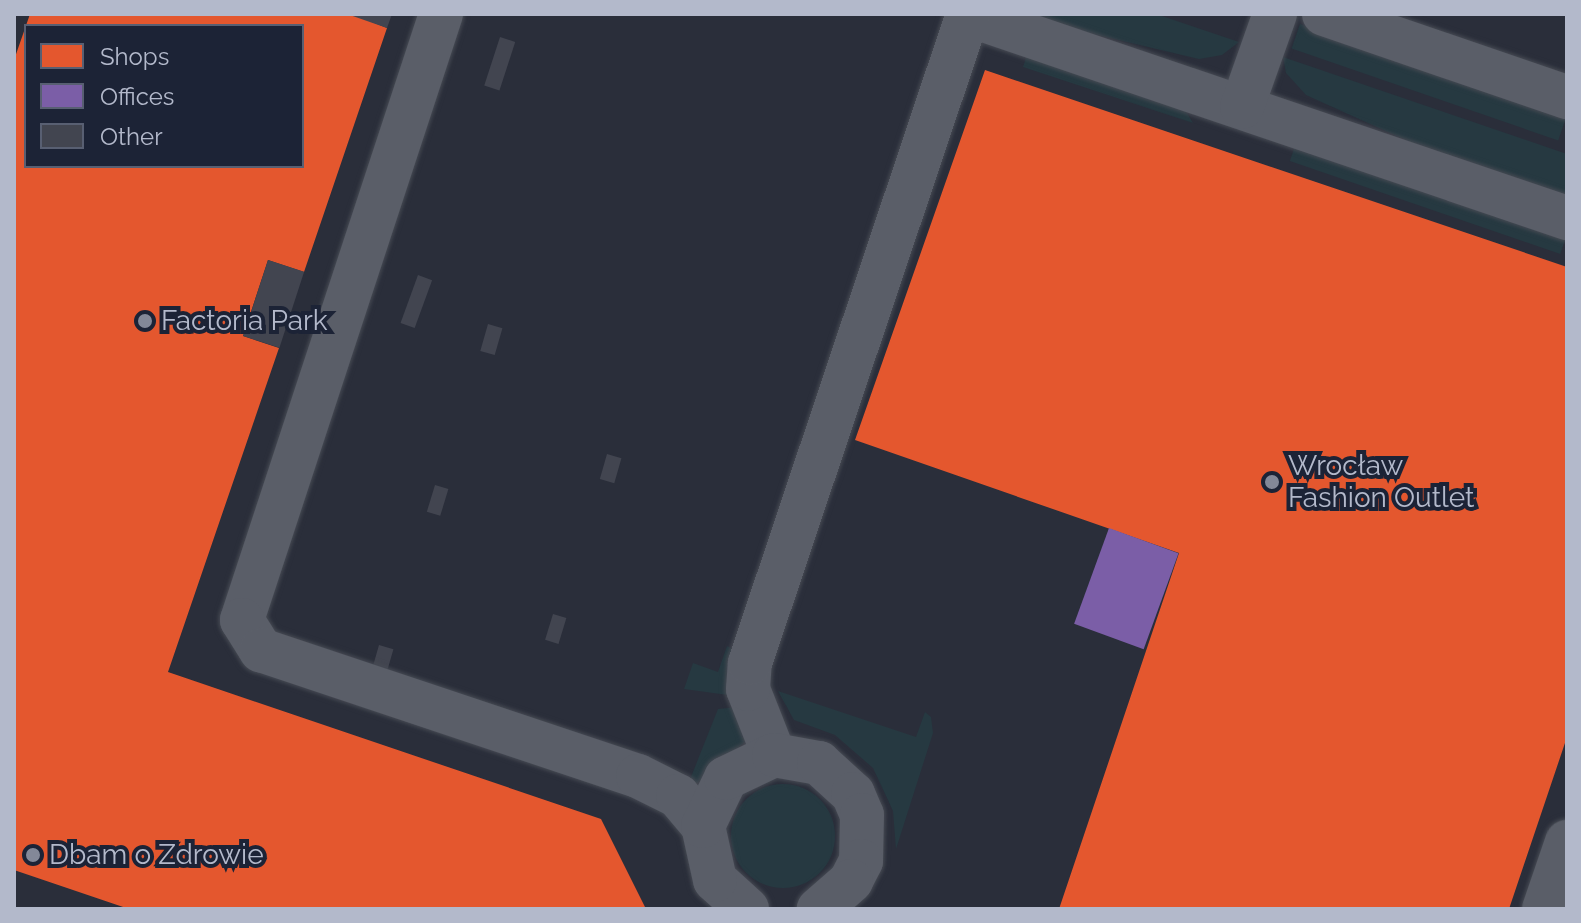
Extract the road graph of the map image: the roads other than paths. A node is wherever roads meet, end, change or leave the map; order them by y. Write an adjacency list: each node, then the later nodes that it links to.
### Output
1 (441, 14): 9 (lane)
2 (968, 14): 6 (lane); 8 (lane)
3 (1275, 14): 6 (lane)
4 (1324, 14): 5 (lane)
5 (1567, 97)
6 (1242, 107): 7 (lane)
7 (1567, 218)
8 (774, 755): 9 (lane); 12 (lane)
9 (703, 826): 11 (lane)
10 (1567, 842): 13 (lane)
11 (734, 904)
12 (819, 909)
13 (1544, 909)

